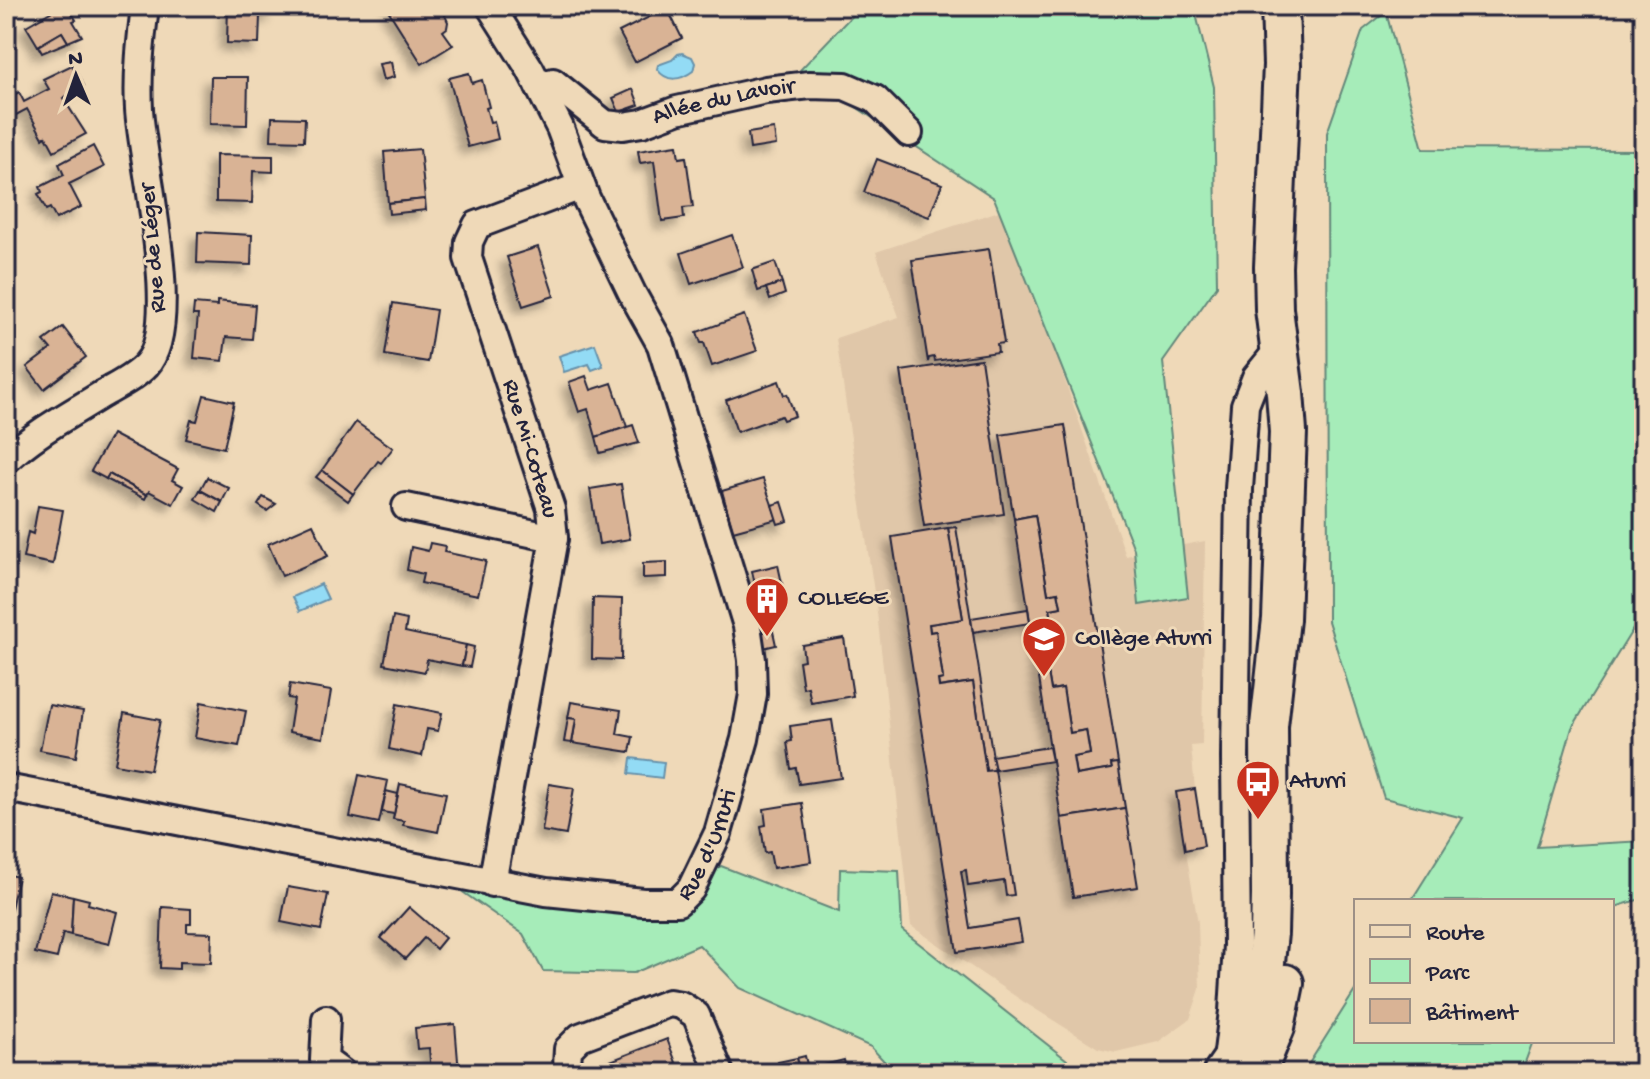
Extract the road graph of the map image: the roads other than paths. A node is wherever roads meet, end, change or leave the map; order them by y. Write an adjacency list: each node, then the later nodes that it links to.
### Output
1 (145, 6): 8 (street, Rue de Léger)
2 (490, 6): 4 (street)
3 (1283, 15): 7 (main road)
4 (539, 87): 5 (street, Allée du Lavoir); 6 (street)
5 (909, 133)
6 (581, 186): 10 (street, Rue Mi-Coteau); 12 (street, Rue d'Urruti)
7 (1278, 350): 13 (main road); 13 (street)
8 (6, 460)
9 (406, 507): 10 (street)
10 (554, 538): 12 (street, Rue Mi-Coteau)
11 (6, 788): 12 (street, Rue d'Urruti)
12 (492, 883)
13 (1235, 1071)
14 (569, 1073): 15 (street)
15 (720, 1073)

